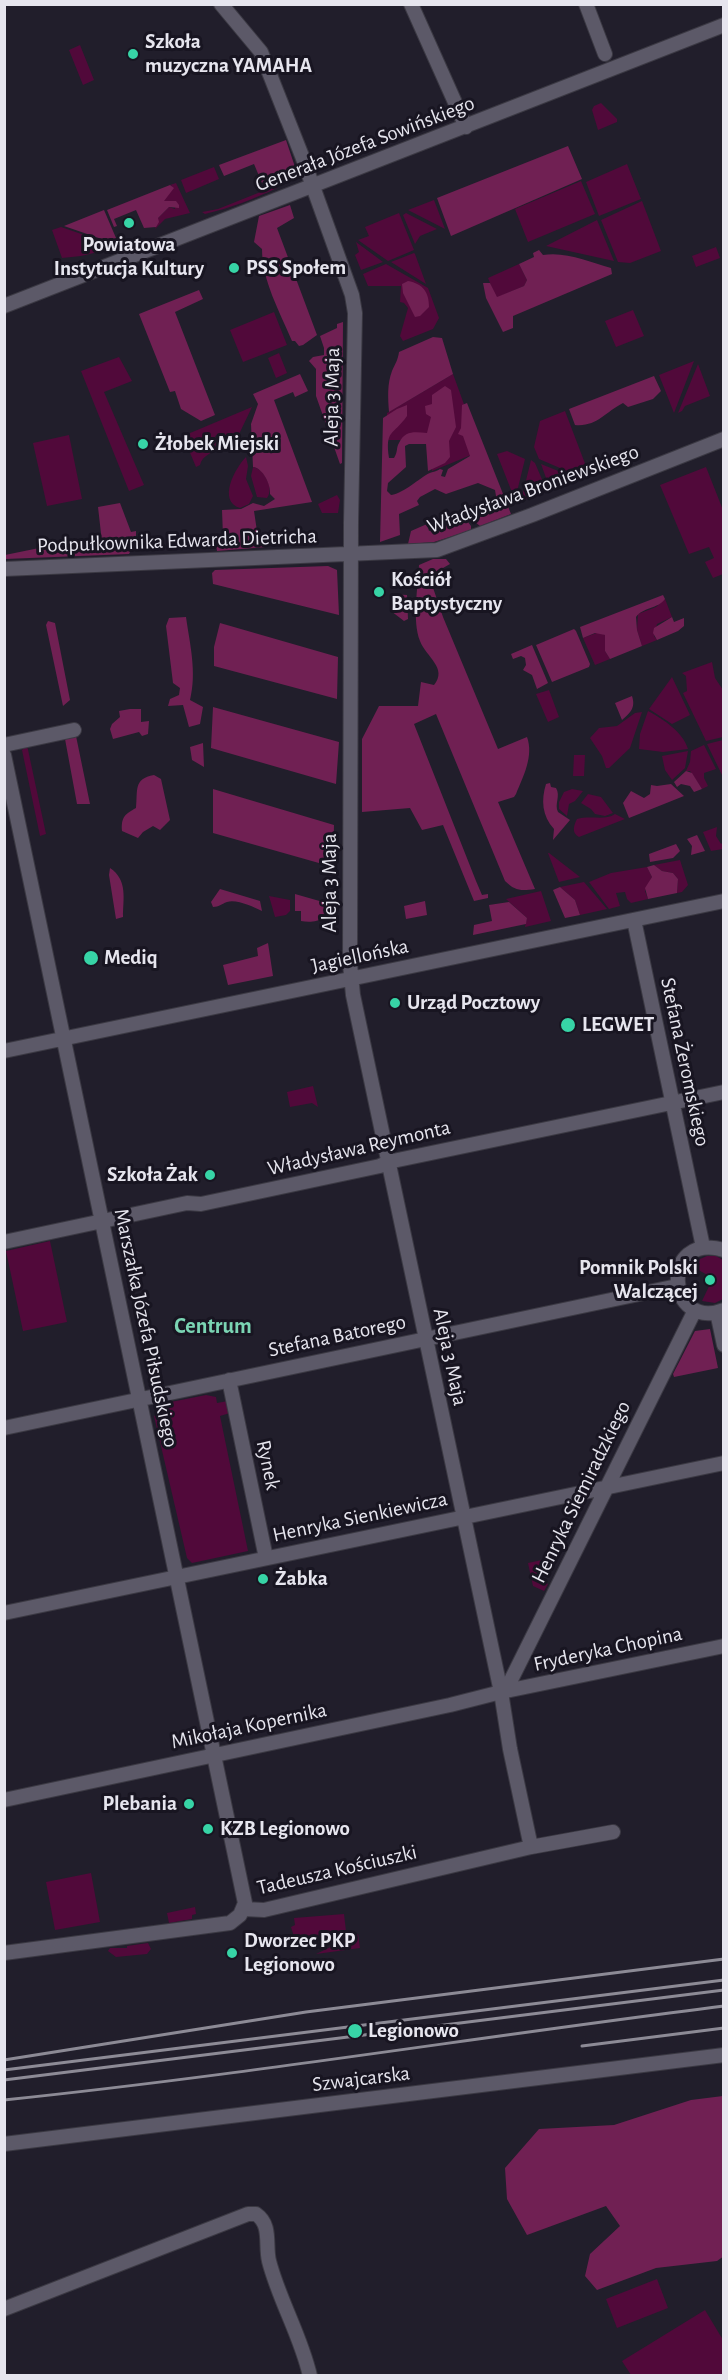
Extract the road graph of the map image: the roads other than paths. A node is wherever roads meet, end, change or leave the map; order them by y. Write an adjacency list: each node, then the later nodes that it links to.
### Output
1 (220, 4): 7 (street, Aleja 3 Maja)
2 (411, 4): 6 (street)
3 (586, 4): 5 (street)
4 (723, 25): 6 (street, Generała Józefa Sowińskiego)
5 (606, 54)
6 (466, 127): 7 (street, Generała Józefa Sowińskiego)
7 (313, 187): 8 (street, Generała Józefa Sowińskiego); 12 (street, Aleja 3 Maja)
8 (22, 301): 9 (street, Generała Józefa Sowińskiego); 10 (street, Generała Józefa Sowińskiego)
9 (4, 306)
10 (4, 311)
11 (723, 439): 12 (street, Władysława Broniewskiego)
12 (351, 554): 13 (street, Podpułkownika Edwarda Dietricha); 19 (street, Aleja 3 Maja)
13 (4, 569)
14 (74, 730): 15 (street)
15 (4, 745)
16 (4, 755): 20 (street, Marszałka Józefa Piłsudskiego)
17 (723, 901): 18 (street, Jagiellońska)
18 (634, 920): 19 (street, Jagiellońska); 23 (street, Stefana Żeromskiego)
19 (351, 980): 20 (street, Jagiellońska); 24 (street, Aleja 3 Maja)
20 (63, 1039): 21 (street, Jagiellońska); 25 (street, Marszałka Józefa Piłsudskiego)
21 (4, 1051)
22 (723, 1092): 23 (street, Władysława Reymonta)
23 (672, 1103): 24 (street, Władysława Reymonta); 27 (street, Stefana Żeromskiego)
24 (388, 1162): 25 (street, Władysława Reymonta); 32 (street, Aleja 3 Maja)
25 (102, 1221): 26 (street, Władysława Reymonta); 35 (street, Marszałka Józefa Piłsudskiego)
26 (4, 1242)
27 (703, 1247): 28 (street); 29 (street)
28 (723, 1250)
29 (677, 1286): 30 (street); 32 (street, Stefana Batorego)
30 (695, 1310): 31 (street); 38 (street, Henryka Siemiradzkiego)
31 (720, 1311): 33 (street)
32 (425, 1340): 34 (street, Stefana Batorego); 39 (street, Aleja 3 Maja)
33 (723, 1345)
34 (229, 1380): 35 (street, Stefana Batorego); 40 (street, Rynek)
35 (140, 1399): 36 (street, Stefana Batorego); 41 (street, Marszałka Józefa Piłsudskiego)
36 (4, 1428)
37 (723, 1462): 38 (street, Henryka Sienkiewicza)
38 (608, 1486): 39 (street, Henryka Sienkiewicza); 44 (street, Henryka Siemiradzkiego)
39 (463, 1516): 40 (street, Henryka Sienkiewicza); 44 (street, Aleja 3 Maja)
40 (266, 1557): 41 (street, Henryka Sienkiewicza)
41 (177, 1576): 42 (street, Henryka Sienkiewicza); 45 (street, Marszałka Józefa Piłsudskiego)
42 (4, 1613)
43 (723, 1646): 44 (street, Fryderyka Chopina)
44 (501, 1692): 45 (street, Mikołaja Kopernika); 48 (street, Aleja 3 Maja)
45 (214, 1754): 46 (street, Mikołaja Kopernika); 49 (street, Marszałka Józefa Piłsudskiego)
46 (4, 1800)
47 (612, 1832): 48 (street, Tadeusza Kościuszki)
48 (531, 1847): 49 (street, Tadeusza Kościuszki)
49 (243, 1909): 50 (street, Tadeusza Kościuszki)
50 (4, 1953)
51 (723, 2055): 52 (street, Szwajcarska)
52 (4, 2144)
53 (4, 2309): 54 (street)
54 (310, 2376)

